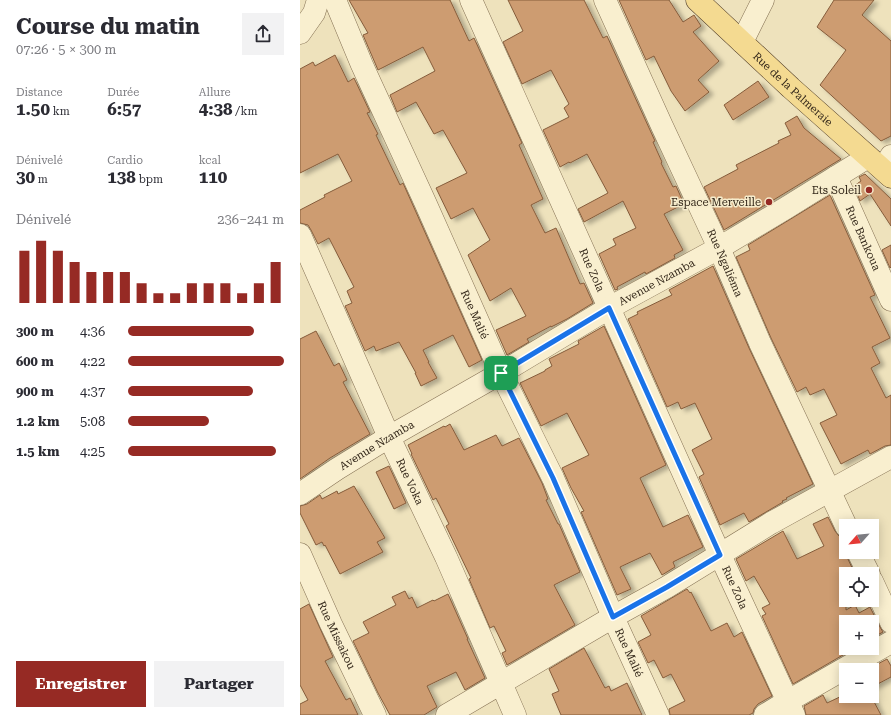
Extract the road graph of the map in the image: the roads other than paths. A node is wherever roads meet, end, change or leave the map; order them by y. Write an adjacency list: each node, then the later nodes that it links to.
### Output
1 (318, 0): 7 (street)
2 (335, 0): 16 (street, Rue Malié)
3 (471, 0): 15 (street, Rue Zola)
4 (605, 0): 12 (street, Rue Ngaliéma)
5 (697, 0): 8 (main road, Rue de la Palmeraie)
6 (763, 0): 8 (street)
7 (300, 33)
8 (742, 42): 9 (main road, Rue de la Palmeraie)
9 (883, 165): 10 (street, Avenue Nzamba)
10 (836, 177): 12 (street, Avenue Nzamba); 14 (street, Rue Bankoua)
11 (300, 236): 13 (street, Rue Voka)
12 (719, 248): 15 (street, Avenue Nzamba); 19 (street, Rue Ngaliéma)
13 (308, 276): 17 (street, Rue Voka)
14 (891, 300)
15 (609, 308): 16 (street, Avenue Nzamba); 23 (street, Rue Zola)
16 (501, 373): 17 (street, Avenue Nzamba); 25 (street, Rue Malié)
17 (389, 437): 20 (street, Avenue Nzamba); 28 (street, Rue Voka)
18 (891, 457): 19 (street)
19 (830, 491): 21 (street, Rue Ngaliéma); 23 (street)
20 (300, 493)
21 (843, 519)
22 (300, 554): 30 (street, Rue Missakou)
23 (720, 555): 25 (street); 29 (street, Rue Zola)
24 (879, 596): 26 (street)
25 (613, 617): 28 (street); 33 (street, Rue Malié)
26 (891, 622)
27 (891, 642): 29 (street)
28 (500, 683): 31 (street); 32 (street, Rue Voka)
29 (791, 708): 34 (street)
30 (375, 715)
31 (447, 715)
32 (515, 715)
33 (658, 715)
34 (765, 715)

